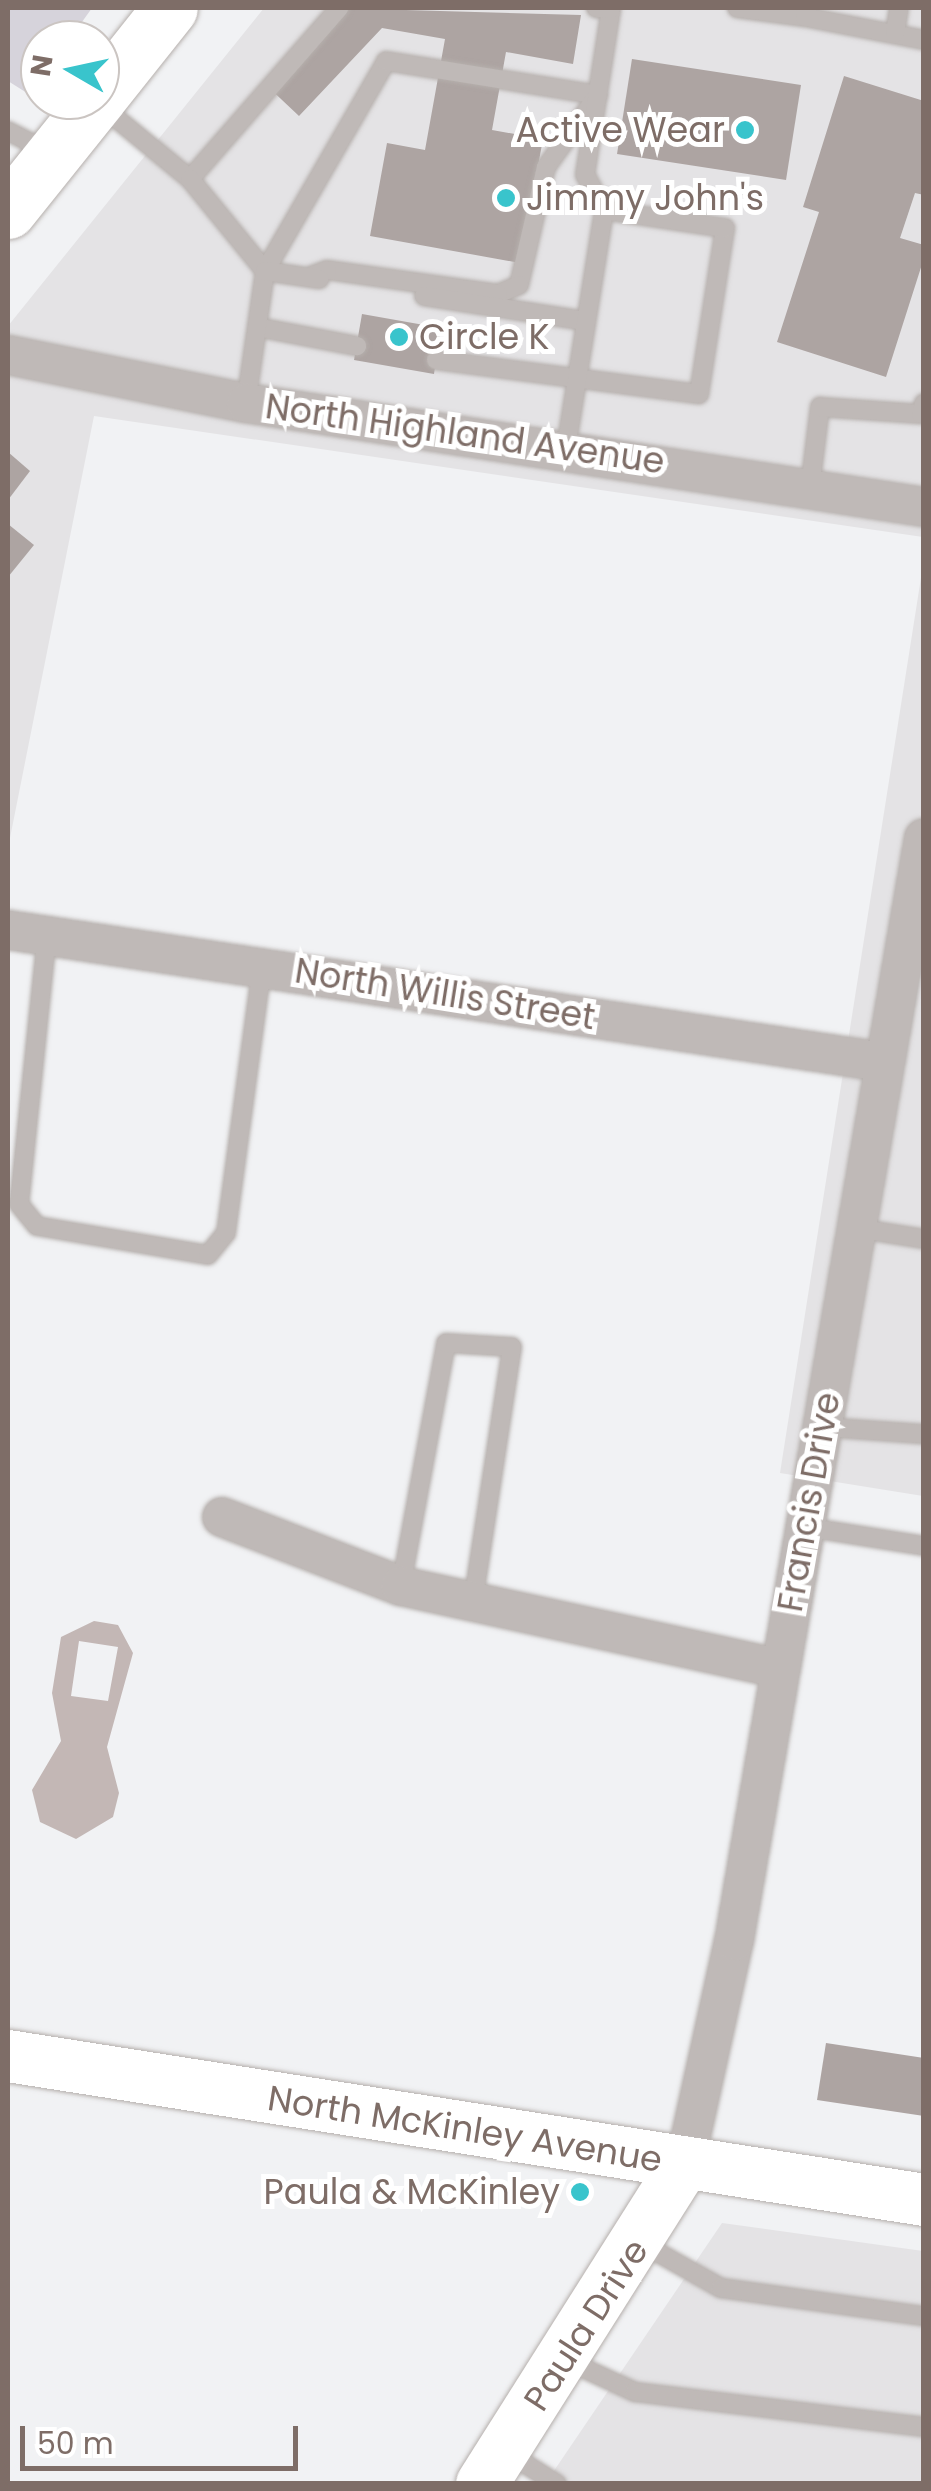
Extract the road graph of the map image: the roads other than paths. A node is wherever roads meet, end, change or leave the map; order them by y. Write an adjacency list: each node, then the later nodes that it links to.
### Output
1 (339, 8): 14 (lane)
2 (596, 8): 10 (lane)
3 (737, 8): 5 (lane)
4 (899, 8): 7 (lane)
5 (806, 12): 7 (lane)
6 (152, 19): 9 (main road)
7 (895, 33): 8 (lane)
8 (924, 40)
9 (120, 66)
10 (598, 94): 15 (lane); 17 (lane); 18 (lane)
11 (120, 118): 14 (lane)
12 (65, 120): 13 (main road)
13 (30, 142): 16 (main road)
14 (190, 179): 17 (lane)
15 (604, 210): 19 (lane); 24 (lane)
16 (8, 211)
17 (265, 270): 18 (lane); 20 (lane)
18 (308, 277): 19 (lane)
19 (586, 322): 24 (lane)
20 (257, 327): 21 (lane); 25 (lane)
21 (357, 346)
22 (8, 355): 25 (street, North Highland Avenue)
23 (436, 360): 24 (lane)
24 (578, 376): 27 (lane)
25 (246, 403): 27 (street, North Highland Avenue)
26 (924, 403): 28 (lane)
27 (566, 448): 28 (street, North Highland Avenue)
28 (810, 487): 29 (street, North Highland Avenue)
29 (924, 507)
30 (924, 838): 34 (street, Francis Drive)
31 (8, 930): 32 (street, North Willis Street)
32 (47, 936): 33 (street, North Willis Street); 33 (lane)
33 (262, 966): 34 (street, North Willis Street)
34 (883, 1062): 35 (street, Francis Drive)
35 (856, 1228): 36 (lane); 37 (street, Francis Drive)
36 (924, 1239)
37 (822, 1428): 38 (lane); 40 (street, Francis Drive)
38 (924, 1434)
39 (222, 1517): 42 (street)
40 (806, 1528): 41 (lane); 44 (street, Francis Drive)
41 (924, 1546)
42 (402, 1586): 43 (street); 43 (lane)
43 (472, 1603): 44 (street)
44 (778, 1668): 46 (street, Francis Drive)
45 (8, 2056): 46 (street, North McKinley Avenue)
46 (685, 2164): 47 (street, North McKinley Avenue); 48 (street, Paula Drive)
47 (924, 2200)
48 (640, 2243): 49 (lane); 50 (street, Paula Drive)
49 (924, 2316)
50 (564, 2358): 51 (lane); 52 (street, Paula Drive)
51 (924, 2426)
52 (493, 2467): 53 (lane)
53 (557, 2484)

